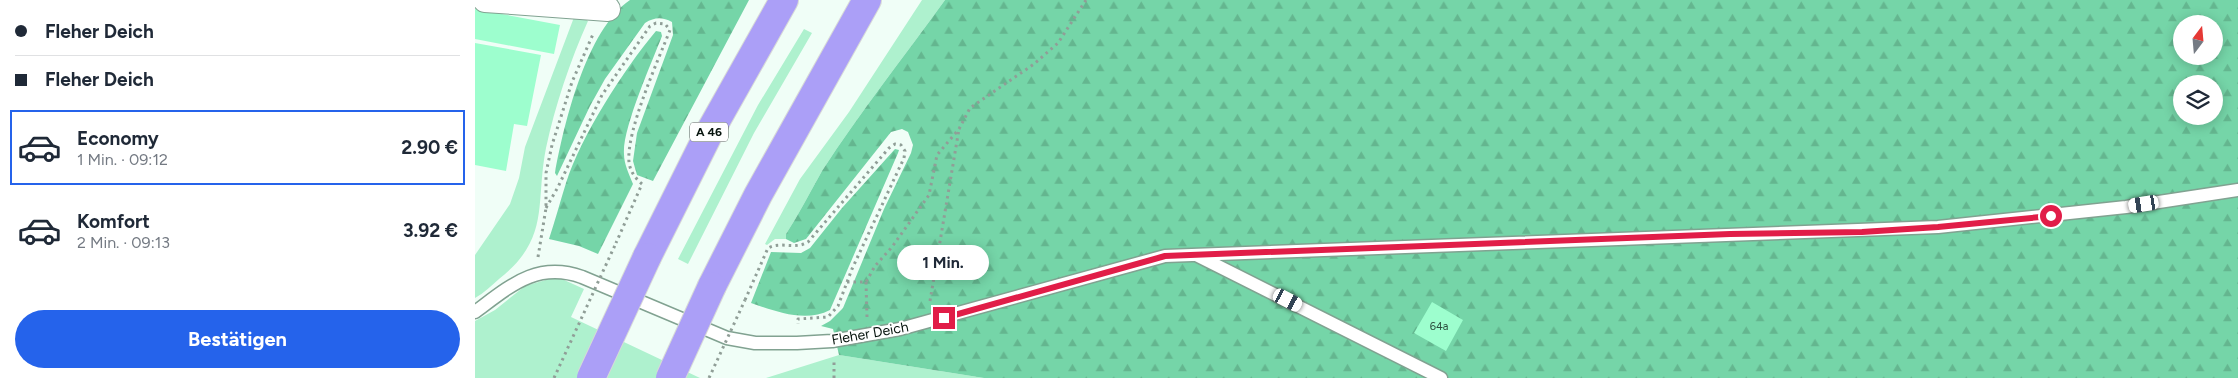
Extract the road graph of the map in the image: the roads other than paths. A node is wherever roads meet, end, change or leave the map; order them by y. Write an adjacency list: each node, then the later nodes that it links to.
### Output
1 (485, 0): 4 (street)
2 (784, 0): 8 (highway, A 46, bridge)
3 (867, 0): 9 (highway, bridge)
4 (608, 9)
5 (2238, 190): 6 (lane, Fleher Deich)
6 (1193, 254): 7 (lane, Fleher Deich); 10 (lane)
7 (475, 312)
8 (591, 378)
9 (670, 378)
10 (1441, 378)

